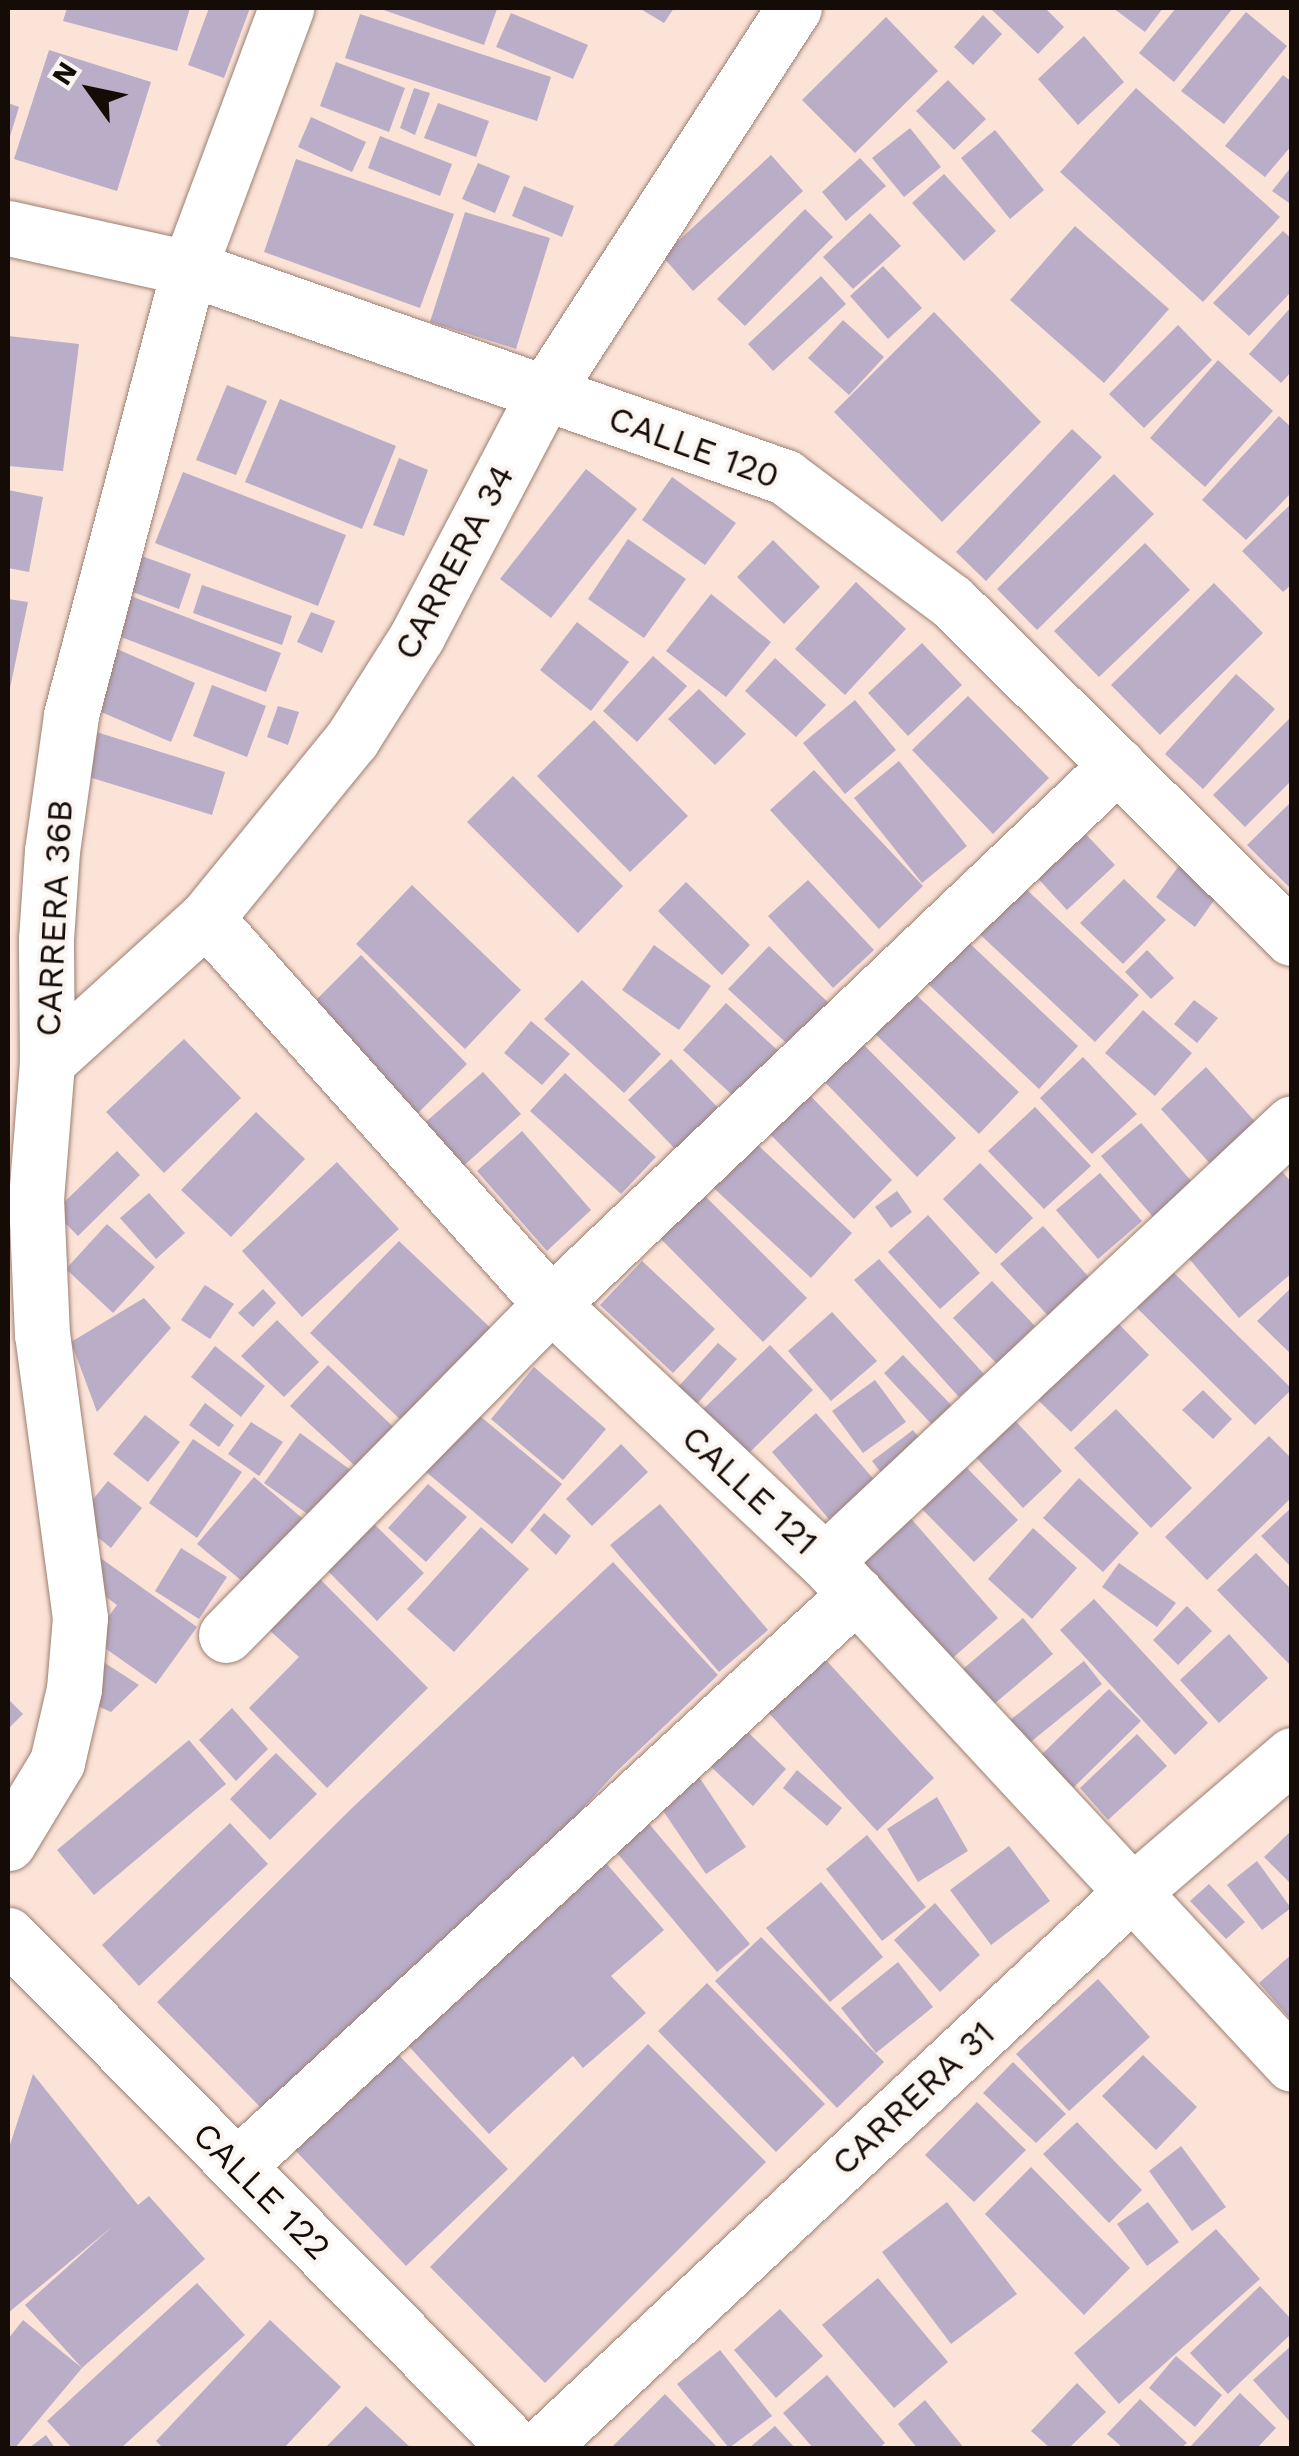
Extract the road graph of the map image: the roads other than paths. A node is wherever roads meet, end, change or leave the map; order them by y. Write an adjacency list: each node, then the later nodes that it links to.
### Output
1 (286, 8): 4 (street, CARRERA 36B)
2 (794, 8): 5 (street, CARRERA 34)
3 (8, 228): 4 (street, CALLE 120)
4 (190, 268): 5 (street, CALLE 120); 9 (street, CARRERA 36B)
5 (544, 394): 6 (street, CALLE 120); 7 (street, CARRERA 34)
6 (1117, 765): 8 (street, CALLE 120); 11 (street)
7 (206, 918): 9 (street, CARRERA 34); 11 (street, CALLE 121)
8 (1292, 938)
9 (47, 1062): 15 (street, CARRERA 36B)
10 (1292, 1123): 12 (street)
11 (551, 1304): 12 (street, CALLE 121); 13 (street)
12 (841, 1577): 16 (street, CALLE 121); 19 (street)
13 (226, 1636)
14 (1292, 1755): 16 (street, CARRERA 31)
15 (8, 1842)
16 (1132, 1893): 18 (street, CALLE 121); 21 (street, CARRERA 31)
17 (8, 1935): 19 (street, CALLE 122)
18 (1292, 2064)
19 (238, 2166): 20 (street, CALLE 122)
20 (516, 2448)
21 (540, 2448)

